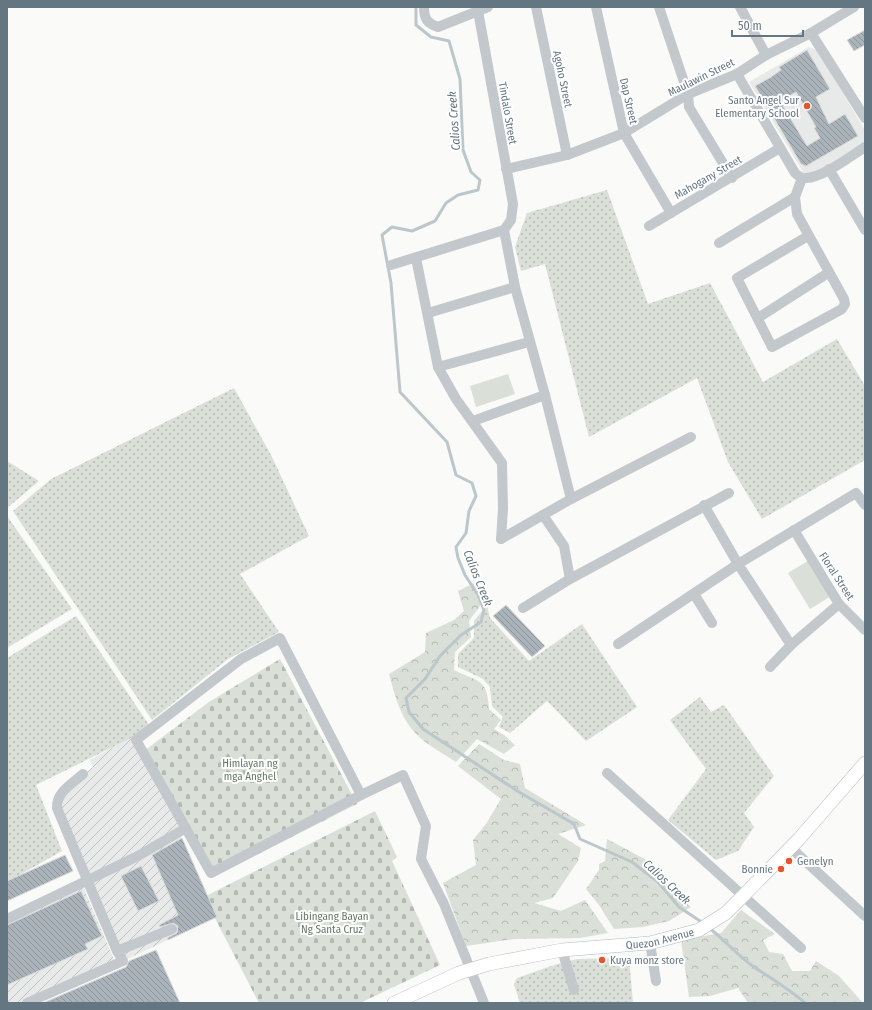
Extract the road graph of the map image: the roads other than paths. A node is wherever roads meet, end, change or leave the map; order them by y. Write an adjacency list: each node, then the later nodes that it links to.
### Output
1 (424, 7): 7 (street)
2 (536, 7): 16 (street, Agoho Street)
3 (596, 7): 13 (street, Dap Street)
4 (659, 7): 11 (street)
5 (740, 7): 9 (street)
6 (854, 7): 8 (street, Maulawin Street)
7 (483, 9): 17 (street, Tindalo Street)
8 (811, 33): 9 (street, Maulawin Street); 12 (street)
9 (766, 55): 10 (street, Maulawin Street)
10 (737, 74): 11 (street, Maulawin Street); 15 (street)
11 (688, 94): 13 (street, Maulawin Street); 20 (street)
12 (865, 118)
13 (624, 133): 16 (street, Maulawin Street); 22 (street, Dap Street)
14 (865, 147): 18 (street)
15 (780, 148): 19 (street); 20 (street, Mahogany Street)
16 (567, 155): 17 (street, Maulawin Street)
17 (506, 169): 25 (street, Tindalo Street)
18 (829, 169): 19 (street); 23 (street)
19 (798, 175): 21 (street)
20 (732, 178): 22 (street, Mahogany Street)
21 (795, 197): 27 (street); 28 (street)
22 (671, 213): 24 (street, Mahogany Street)
23 (861, 214): 26 (street)
24 (649, 226)
25 (504, 230): 29 (street); 32 (street)
26 (865, 230)
27 (808, 236): 31 (street); 34 (street)
28 (719, 243)
29 (416, 258): 30 (street); 33 (street)
30 (391, 265)
31 (828, 273): 34 (street); 34 (street)
32 (515, 287): 33 (street); 35 (street)
33 (428, 313): 36 (street)
34 (758, 318)
35 (529, 342): 36 (street); 37 (street)
36 (438, 367): 38 (street)
37 (545, 395): 38 (street); 41 (street)
38 (473, 422): 44 (street)
39 (691, 437): 41 (street)
40 (729, 493): 42 (street)
41 (571, 499): 44 (street)
42 (704, 505): 46 (street); 47 (street)
43 (865, 505): 45 (street)
44 (543, 515): 47 (street)
45 (794, 530): 46 (street); 49 (street, Floral Street)
46 (738, 564): 48 (street); 54 (street)
47 (570, 579): 50 (street)
48 (694, 594): 51 (street); 53 (street)
49 (839, 604): 52 (street, Floral Street); 54 (street)
50 (523, 608)
51 (712, 622)
52 (864, 629)
53 (618, 644)
54 (791, 645): 55 (street)
55 (770, 667)
56 (865, 763): 61 (main road, Quezon Avenue)
57 (607, 773): 63 (street)
58 (83, 774): 62 (street)
59 (361, 796): 60 (street); 60 (street); 71 (street)
60 (186, 828): 62 (street)
61 (790, 847): 63 (main road, Quezon Avenue); 64 (street)
62 (89, 881): 65 (street); 70 (street)
63 (743, 896): 67 (main road, Quezon Avenue); 68 (street)
64 (865, 916)
65 (7, 919)
66 (172, 929): 70 (street)
67 (650, 943): 69 (main road, Quezon Avenue); 72 (street)
68 (800, 948)
69 (562, 950): 71 (main road, Quezon Avenue); 73 (street)
70 (117, 951): 74 (street)
71 (471, 969): 75 (main road, Quezon Avenue); 76 (street)
72 (656, 981)
73 (574, 990)
74 (27, 1003)
75 (394, 1003)
76 (484, 1003)

